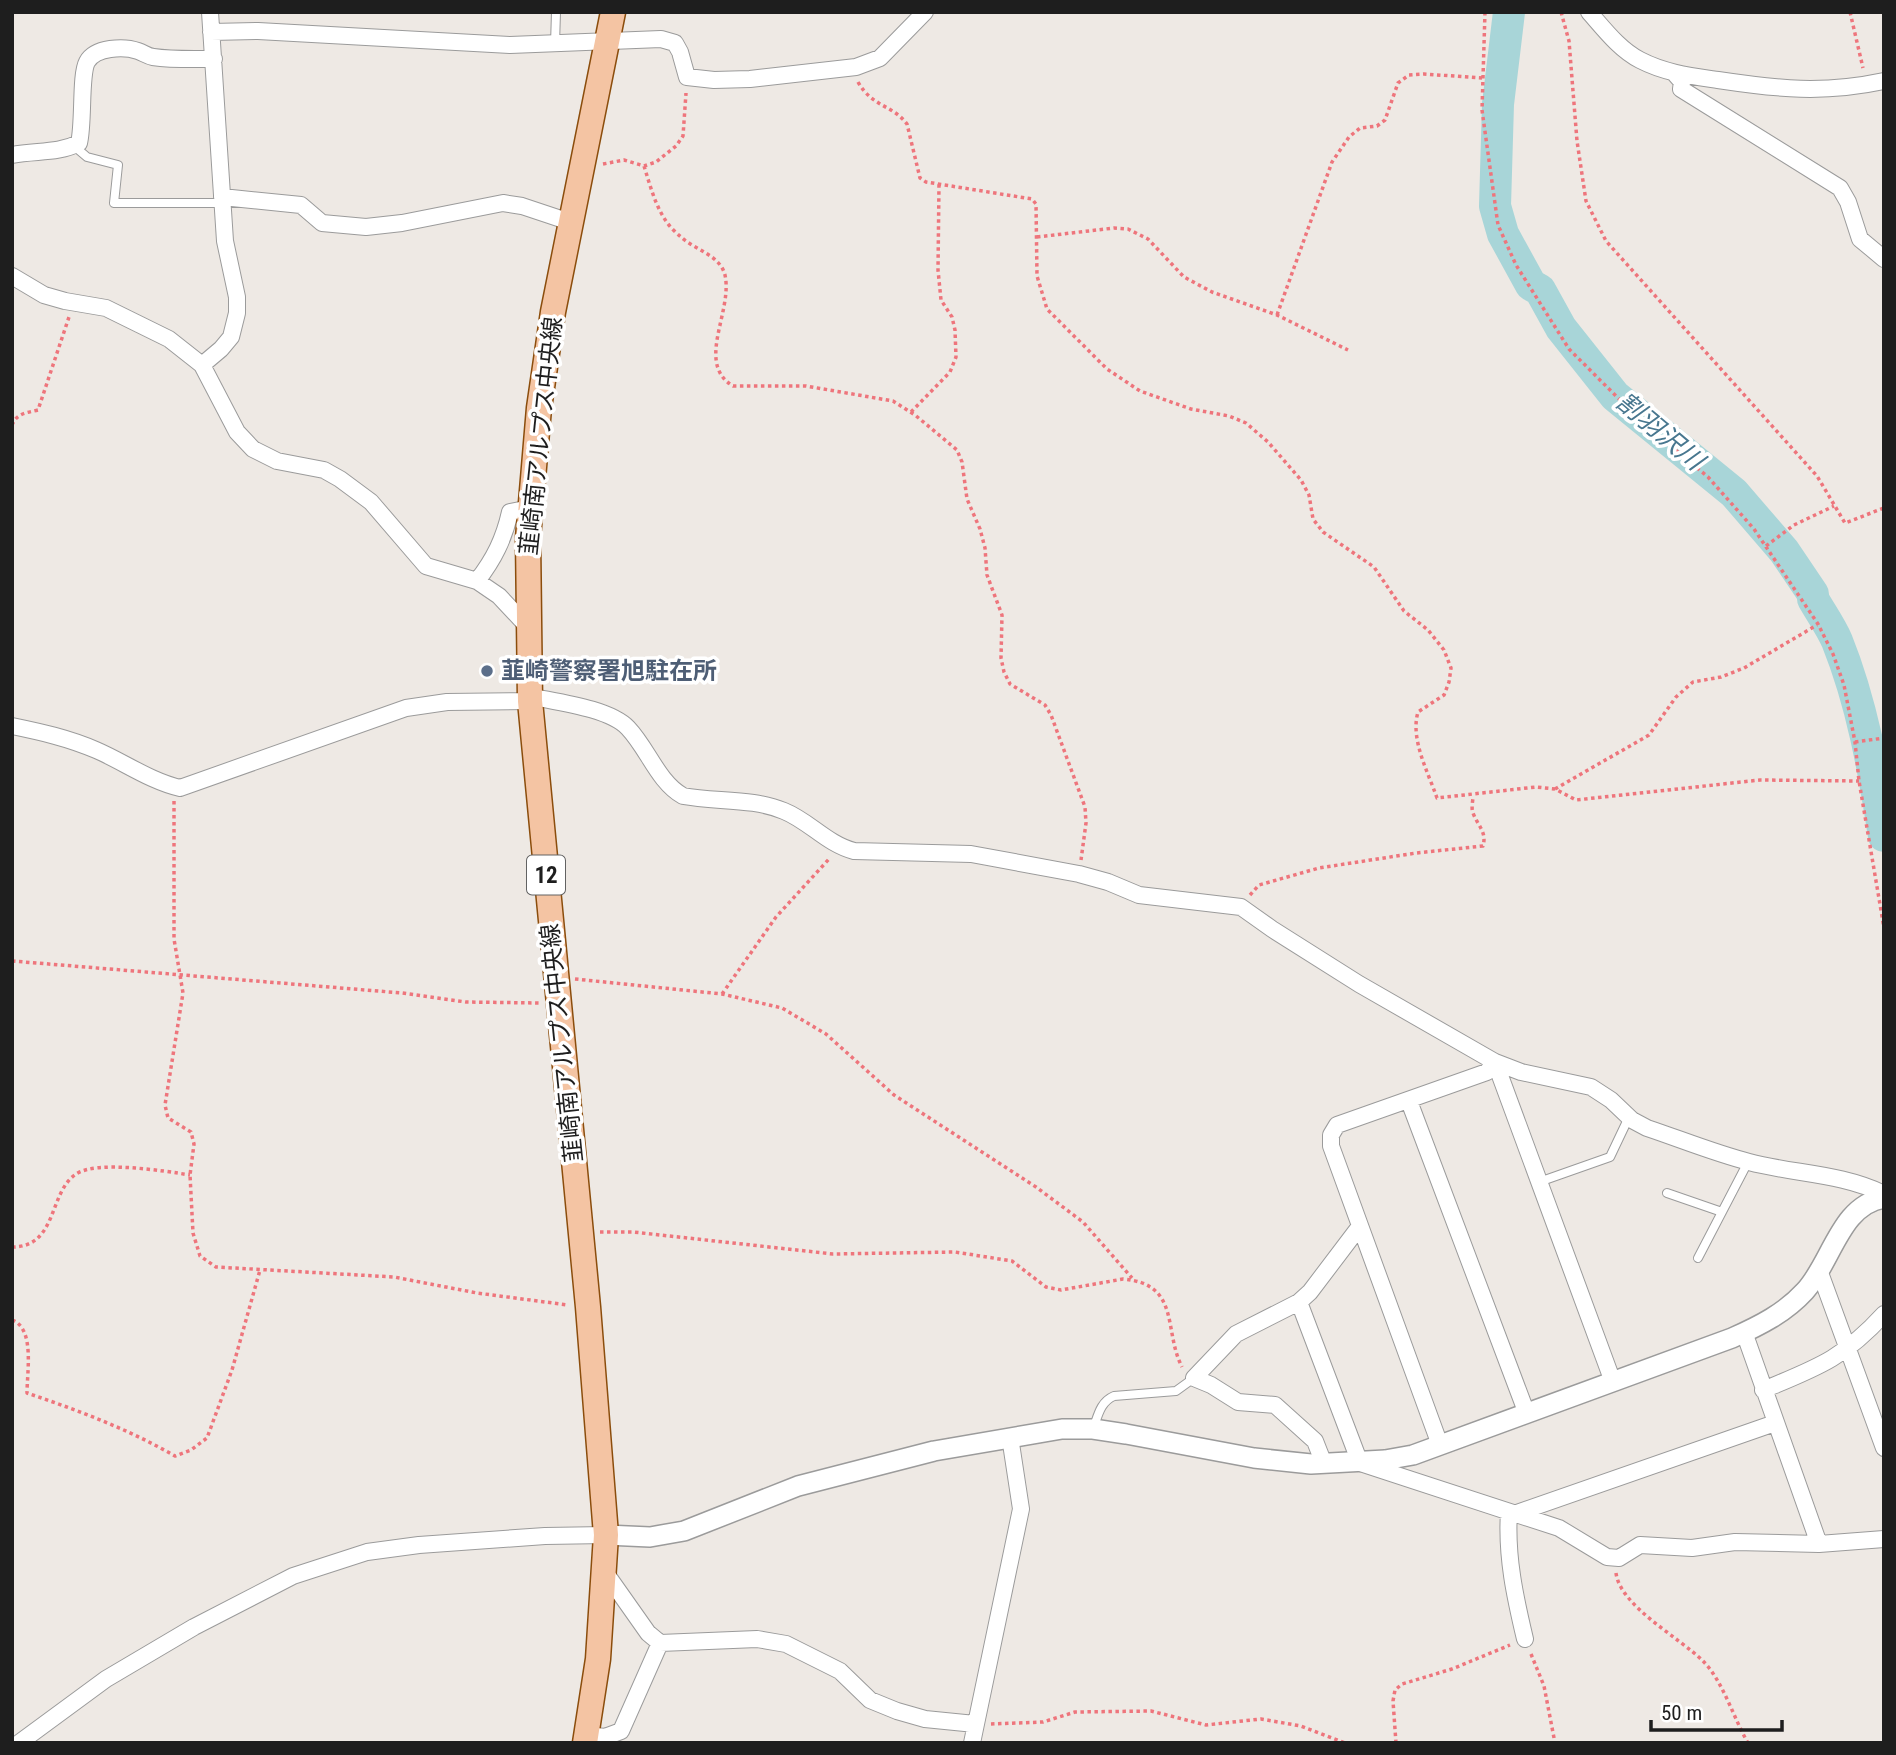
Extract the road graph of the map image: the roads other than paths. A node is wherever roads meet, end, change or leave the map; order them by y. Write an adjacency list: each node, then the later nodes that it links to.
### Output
1 (210, 12): 6 (street)
2 (556, 12): 8 (lane)
3 (613, 12): 7 (main road, 韮崎南アルプス中央線 / 12)
4 (925, 12): 7 (street)
5 (1589, 12): 10 (street)
6 (211, 32): 8 (street); 9 (street)
7 (607, 43): 8 (street); 15 (main road, 韮崎南アルプス中央線 / 12)
8 (555, 44)
9 (214, 59): 12 (street); 14 (street)
10 (1675, 74): 11 (street); 16 (street)
11 (1884, 81)
12 (74, 146): 13 (street); 14 (lane)
13 (12, 155)
14 (222, 200): 15 (street); 18 (street)
15 (570, 222): 19 (main road, 韮崎南アルプス中央線 / 12)
16 (1884, 259)
17 (12, 276): 18 (street)
18 (202, 365): 20 (street)
19 (530, 508): 20 (street); 21 (main road, 韮崎南アルプス中央線 / 12)
20 (477, 581): 21 (street)
21 (528, 627): 22 (main road, 韮崎南アルプス中央線 / 12)
22 (530, 698): 23 (street); 24 (street); 51 (main road, 韮崎南アルプス中央線 / 12)
23 (12, 726)
24 (1495, 1062): 25 (street); 26 (street); 28 (street)
25 (1409, 1101): 32 (street); 42 (street)
26 (1629, 1117): 27 (street); 28 (lane)
27 (1748, 1162): 30 (street); 31 (lane)
28 (1539, 1182): 40 (street)
29 (1667, 1193): 31 (lane)
30 (1884, 1196): 34 (street)
31 (1722, 1212): 33 (lane)
32 (1360, 1226): 35 (street); 46 (street)
33 (1698, 1258)
34 (1819, 1270): 37 (street); 38 (street)
35 (1299, 1302): 39 (street); 48 (street)
36 (1884, 1314): 38 (street)
37 (1744, 1332): 40 (street); 41 (street)
38 (1848, 1350): 41 (street); 47 (street)
39 (1194, 1378): 44 (lane); 49 (street)
40 (1613, 1382): 42 (street)
41 (1763, 1390): 43 (street)
42 (1527, 1414): 46 (street)
43 (1775, 1423): 50 (street); 53 (street)
44 (1093, 1429): 45 (street); 49 (street)
45 (1010, 1437): 51 (street); 57 (street)
46 (1440, 1445): 48 (street)
47 (1884, 1448)
48 (1360, 1463): 49 (street); 50 (street)
49 (1324, 1464)
50 (1512, 1513): 53 (street); 55 (street)
51 (606, 1535): 54 (main road, 韮崎南アルプス中央線 / 12); 59 (street)
52 (1884, 1539): 53 (street)
53 (1819, 1544)
54 (605, 1572): 56 (street); 58 (main road, 韮崎南アルプス中央線 / 12)
55 (1525, 1639)
56 (660, 1643): 57 (street); 58 (street)
57 (975, 1724): 60 (street)
58 (586, 1739)
59 (19, 1743)
60 (972, 1743)

